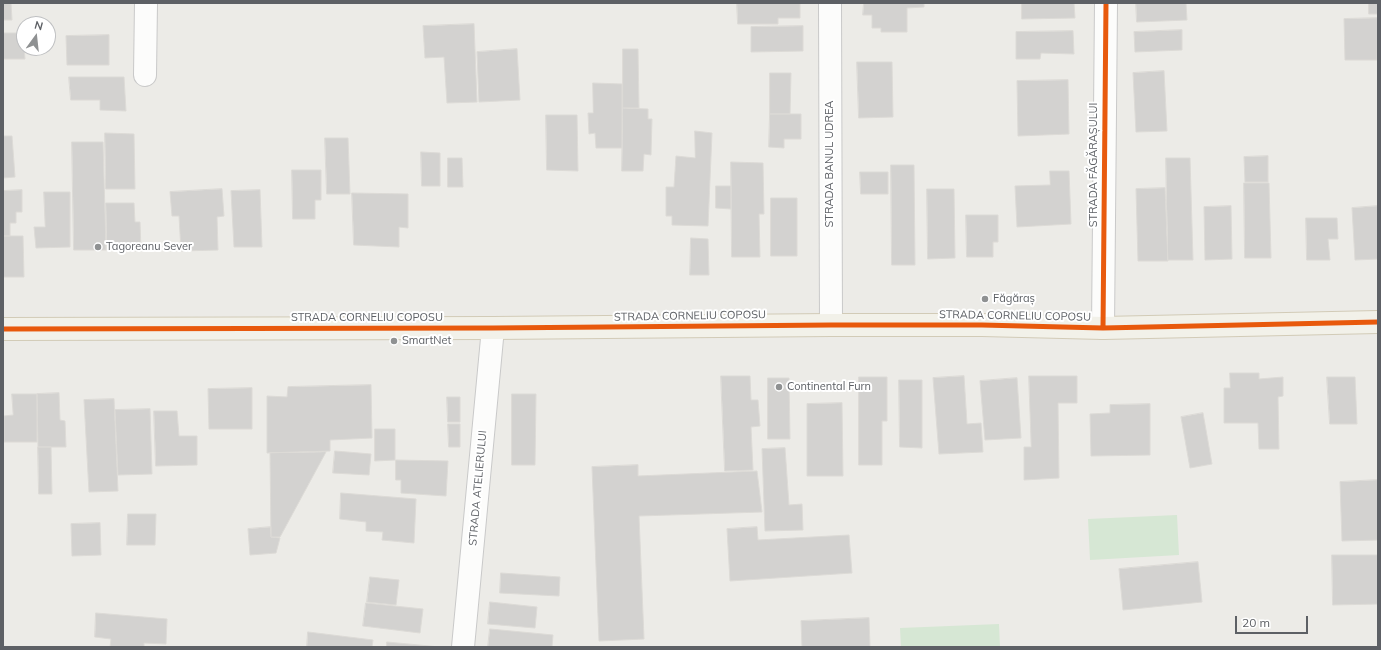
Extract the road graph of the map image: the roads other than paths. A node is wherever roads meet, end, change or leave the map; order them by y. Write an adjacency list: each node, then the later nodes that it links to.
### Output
1 (146, 3): 4 (street)
2 (830, 3): 6 (street, STRADA BANUL UDREA)
3 (1106, 3): 8 (street, STRADA FĂGĂRAȘULUI)
4 (145, 75)
5 (1378, 322): 8 (main road, STRADA CORNELIU COPOSU)
6 (831, 325): 7 (main road, STRADA CORNELIU COPOSU); 8 (main road, STRADA CORNELIU COPOSU)
7 (493, 328): 9 (main road, STRADA CORNELIU COPOSU); 10 (street, STRADA ATELIERULUI)
8 (1103, 328)
9 (3, 329)
10 (463, 647)

